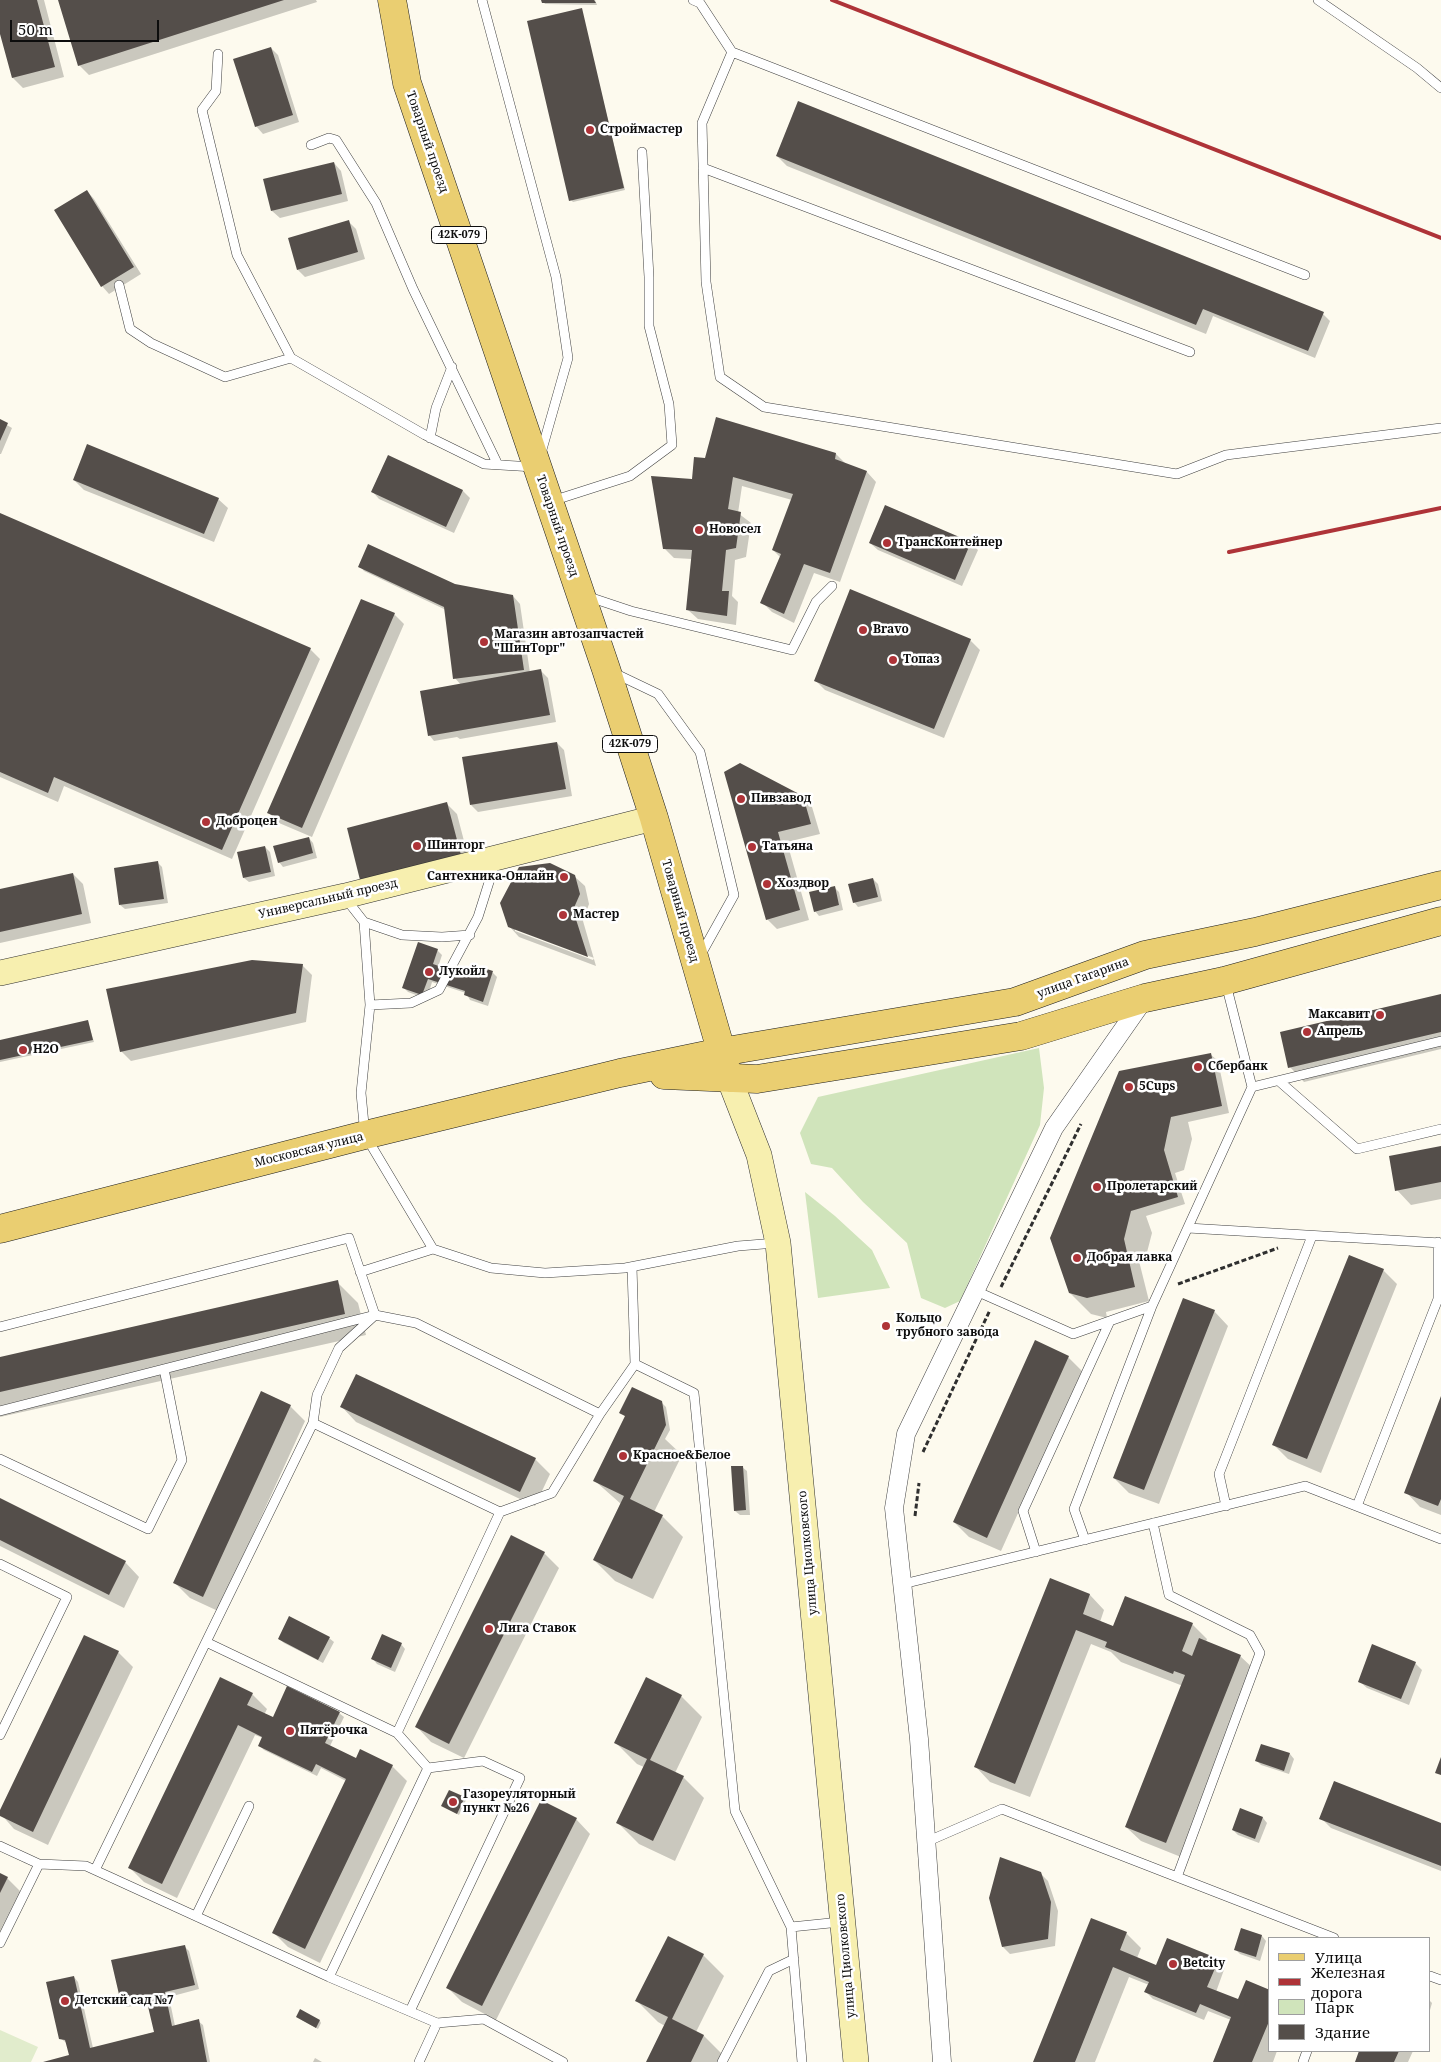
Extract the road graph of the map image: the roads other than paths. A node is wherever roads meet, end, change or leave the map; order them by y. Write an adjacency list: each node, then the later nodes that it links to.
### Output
1 (392, 0): 19 (main road, Товарный проезд / 42К-079)
2 (482, 0): 19 (lane)
3 (693, 0): 5 (lane)
4 (1318, 0): 7 (lane)
5 (732, 52): 10 (lane); 11 (lane)
6 (218, 54): 14 (lane)
7 (1441, 88)
8 (311, 144): 15 (lane)
9 (642, 152): 20 (lane)
10 (703, 168): 13 (lane); 16 (lane)
11 (1305, 275)
12 (118, 285): 14 (lane)
13 (1190, 352)
14 (290, 358): 17 (lane)
15 (452, 367): 17 (lane); 18 (lane)
16 (1441, 428)
17 (430, 438): 18 (lane)
18 (498, 465): 19 (lane)
19 (537, 467): 20 (main road, Товарный проезд / 42К-079)
20 (549, 501): 22 (main road, Товарный проезд / 42К-079)
21 (832, 586): 22 (lane)
22 (581, 595): 23 (main road, Товарный проезд / 42К-079)
23 (606, 669): 24 (main road, Товарный проезд / 42К-079); 31 (lane)
24 (654, 818): 25 (main road, Универсальный проезд); 31 (main road, Товарный проезд / 42К-079)
25 (496, 859): 27 (main road, Универсальный проезд); 30 (lane)
26 (1441, 885): 37 (main road, улица Гагарина)
27 (345, 896): 29 (lane); 32 (main road, Универсальный проезд)
28 (1441, 921): 33 (main road)
29 (364, 922): 30 (lane); 35 (lane)
30 (470, 935): 35 (lane)
31 (696, 966): 37 (main road, Товарный проезд / 42К-079)
32 (0, 973)
33 (1224, 981): 34 (main road); 39 (lane)
34 (1145, 998): 37 (main road); 50 (street)
35 (370, 1005): 41 (lane)
36 (1441, 1042): 38 (lane)
37 (725, 1065): 41 (main road, Московская улица); 46 (main road, улица Циолковского)
38 (1279, 1081): 39 (lane); 40 (lane)
39 (1252, 1087): 42 (lane)
40 (1441, 1130)
41 (365, 1135): 43 (main road, Московская улица); 47 (lane)
42 (1188, 1228): 44 (lane); 51 (lane)
43 (0, 1229)
44 (1312, 1236): 45 (lane); 61 (lane)
45 (1439, 1242): 62 (lane)
46 (778, 1243): 48 (lane); 81 (main road, улица Циолковского)
47 (434, 1250): 48 (lane); 49 (lane)
48 (632, 1267): 55 (lane)
49 (360, 1272): 52 (lane); 54 (lane)
50 (976, 1291): 53 (lane); 69 (street)
51 (1152, 1306): 53 (lane); 66 (lane)
52 (375, 1315): 56 (lane); 58 (lane); 59 (lane)
53 (1110, 1321): 67 (lane)
54 (0, 1327)
55 (635, 1364): 58 (lane); 82 (lane)
56 (164, 1369): 57 (lane); 60 (lane)
57 (0, 1411)
58 (600, 1414): 63 (lane)
59 (313, 1423): 63 (lane); 70 (lane)
60 (0, 1460)
61 (1226, 1506): 62 (lane); 64 (lane)
62 (1358, 1506): 65 (lane)
63 (500, 1512): 71 (lane)
64 (1153, 1523): 66 (lane); 79 (lane)
65 (1441, 1539)
66 (1085, 1540): 67 (lane)
67 (1036, 1552): 69 (lane)
68 (0, 1564): 72 (lane)
69 (902, 1584): 75 (street)
70 (206, 1642): 71 (lane); 78 (lane)
71 (397, 1733): 73 (lane)
72 (0, 1735)
73 (428, 1768): 86 (lane); 87 (lane)
74 (249, 1806): 80 (lane)
75 (926, 1842): 79 (lane); 94 (street)
76 (0, 1846): 77 (lane)
77 (39, 1864): 78 (lane); 84 (lane)
78 (95, 1870): 80 (lane)
79 (1177, 1877): 83 (lane)
80 (196, 1916): 86 (lane)
81 (842, 1922): 82 (lane); 93 (main road, улица Циолковского)
82 (791, 1927): 85 (lane)
83 (1331, 1937)
84 (0, 1943)
85 (794, 1959): 91 (lane); 92 (lane)
86 (329, 1976): 87 (lane)
87 (410, 2011): 88 (lane)
88 (437, 2023): 89 (lane); 90 (lane)
89 (419, 2062)
90 (563, 2062)
91 (722, 2062)
92 (802, 2062)
93 (856, 2062)
94 (942, 2062)

